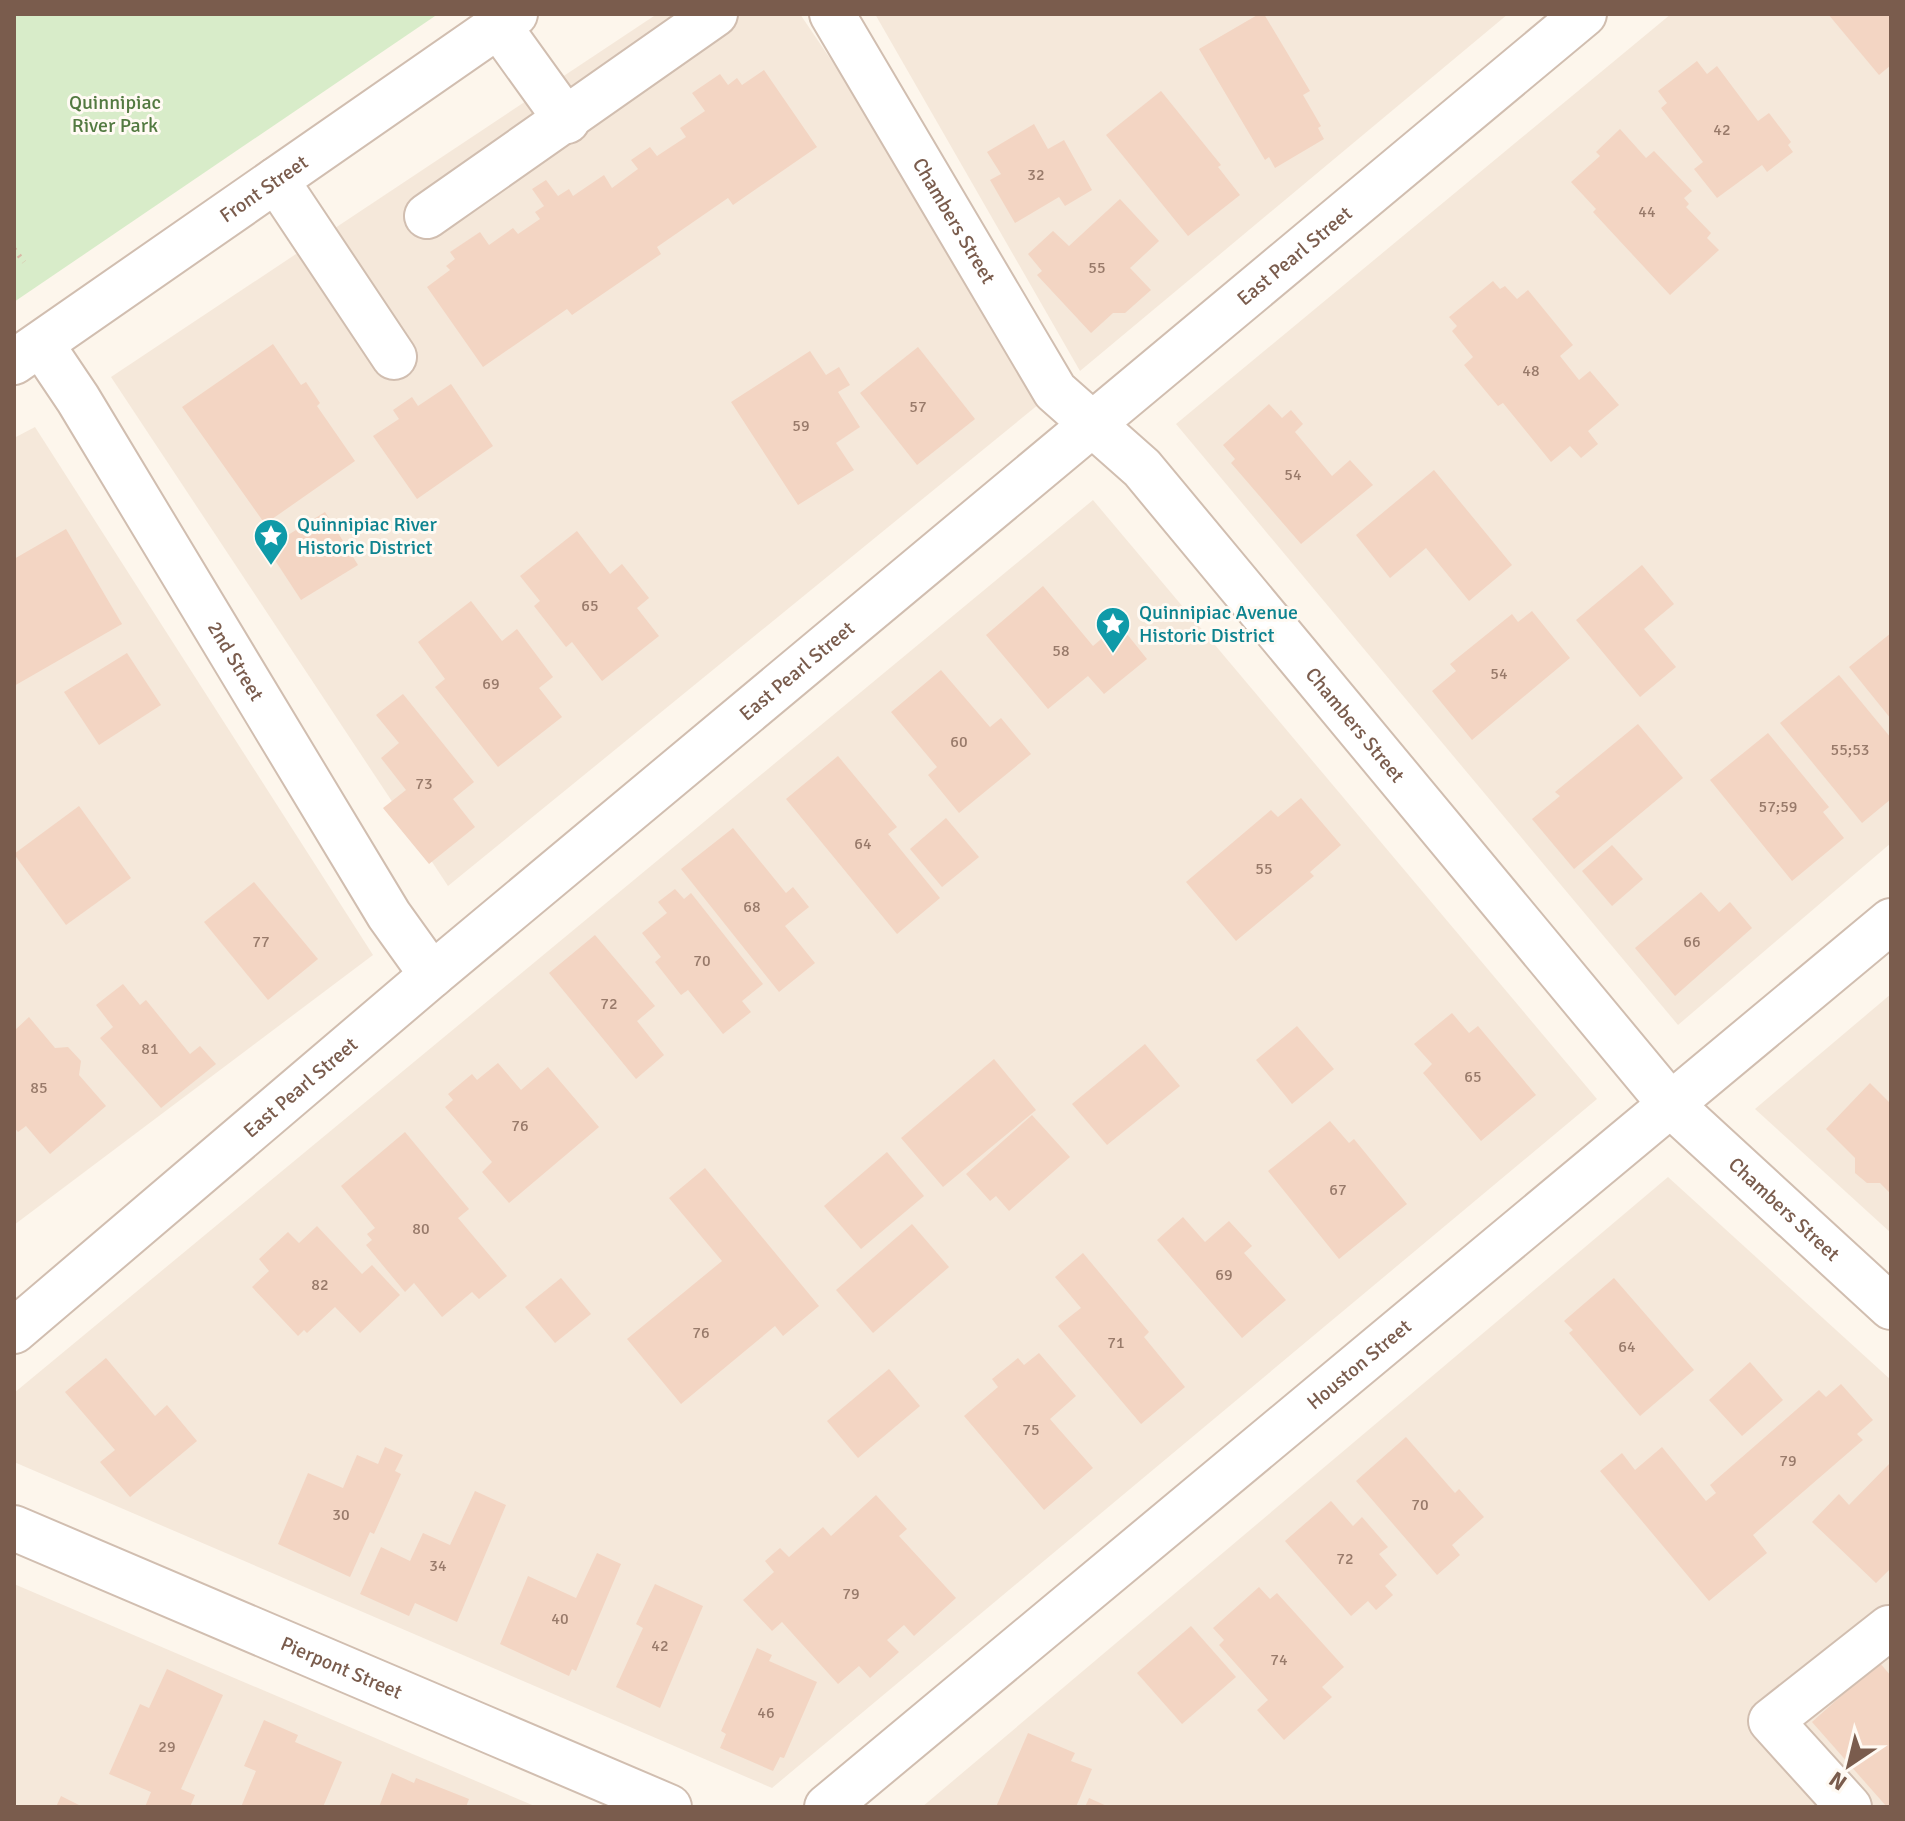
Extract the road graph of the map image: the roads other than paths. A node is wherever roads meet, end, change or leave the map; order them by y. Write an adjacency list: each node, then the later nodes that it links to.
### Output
1 (715, 14): 5 (street)
2 (832, 14): 10 (street, Chambers Street)
3 (1584, 14): 10 (street, East Pearl Street)
4 (506, 20): 5 (street); 6 (street, Front Street)
5 (567, 121): 7 (street)
6 (276, 180): 8 (street, Front Street); 9 (street)
7 (427, 216)
8 (28, 353): 12 (street, 2nd Street)
9 (394, 357)
10 (1091, 426): 12 (street, East Pearl Street); 13 (street, Chambers Street)
11 (1891, 921): 13 (street, Houston Street)
12 (432, 975): 15 (street, East Pearl Street)
13 (1671, 1105): 14 (street, Chambers Street); 19 (street, Houston Street)
14 (1891, 1307)
15 (14, 1331)
16 (14, 1528): 18 (street, Pierpont Street)
17 (1891, 1630): 20 (street)
18 (669, 1807)
19 (827, 1807)
20 (1849, 1807)

